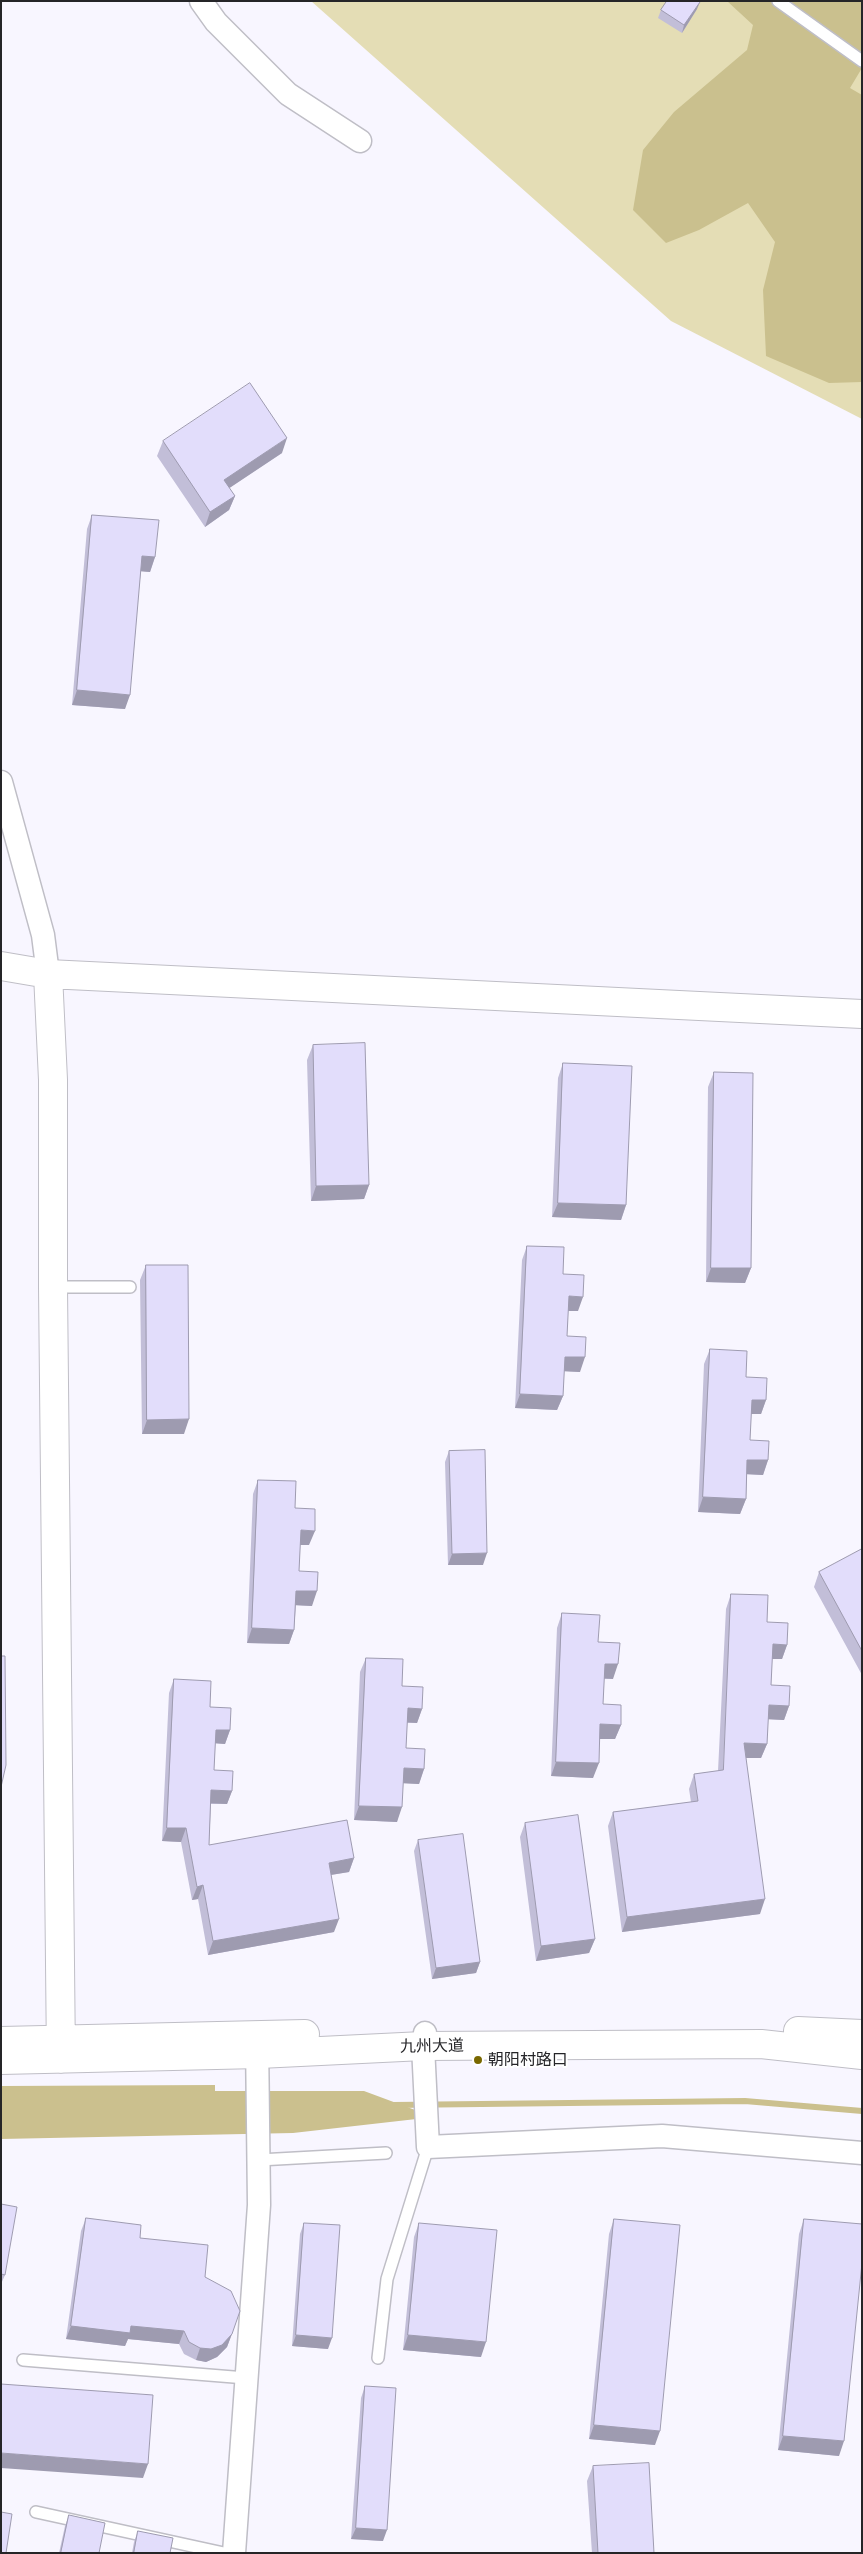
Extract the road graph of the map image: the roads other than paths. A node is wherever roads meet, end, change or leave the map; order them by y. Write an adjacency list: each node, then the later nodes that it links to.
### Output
1 (201, 1): 4 (street)
2 (778, 1): 3 (lane)
3 (862, 61)
4 (360, 141)
5 (1, 782): 7 (street)
6 (1, 966): 7 (street)
7 (48, 974): 8 (street); 9 (street)
8 (862, 1014)
9 (53, 1287): 10 (lane); 15 (street)
10 (130, 1287)
11 (862, 2034): 12 (street)
12 (424, 2039): 14 (street, 九州大道); 16 (street, 九州大道); 18 (street)
13 (1, 2041): 15 (street)
14 (258, 2044): 15 (street, 九州大道); 21 (street)
15 (61, 2049): 17 (street, 九州大道)
16 (862, 2054)
17 (1, 2060)
18 (428, 2146): 20 (street); 22 (lane)
19 (386, 2153): 21 (lane)
20 (862, 2153)
21 (259, 2160): 24 (street)
22 (378, 2358)
23 (23, 2360): 24 (lane)
24 (246, 2378): 27 (street)
25 (36, 2512): 26 (lane)
26 (224, 2553)
27 (234, 2553)

